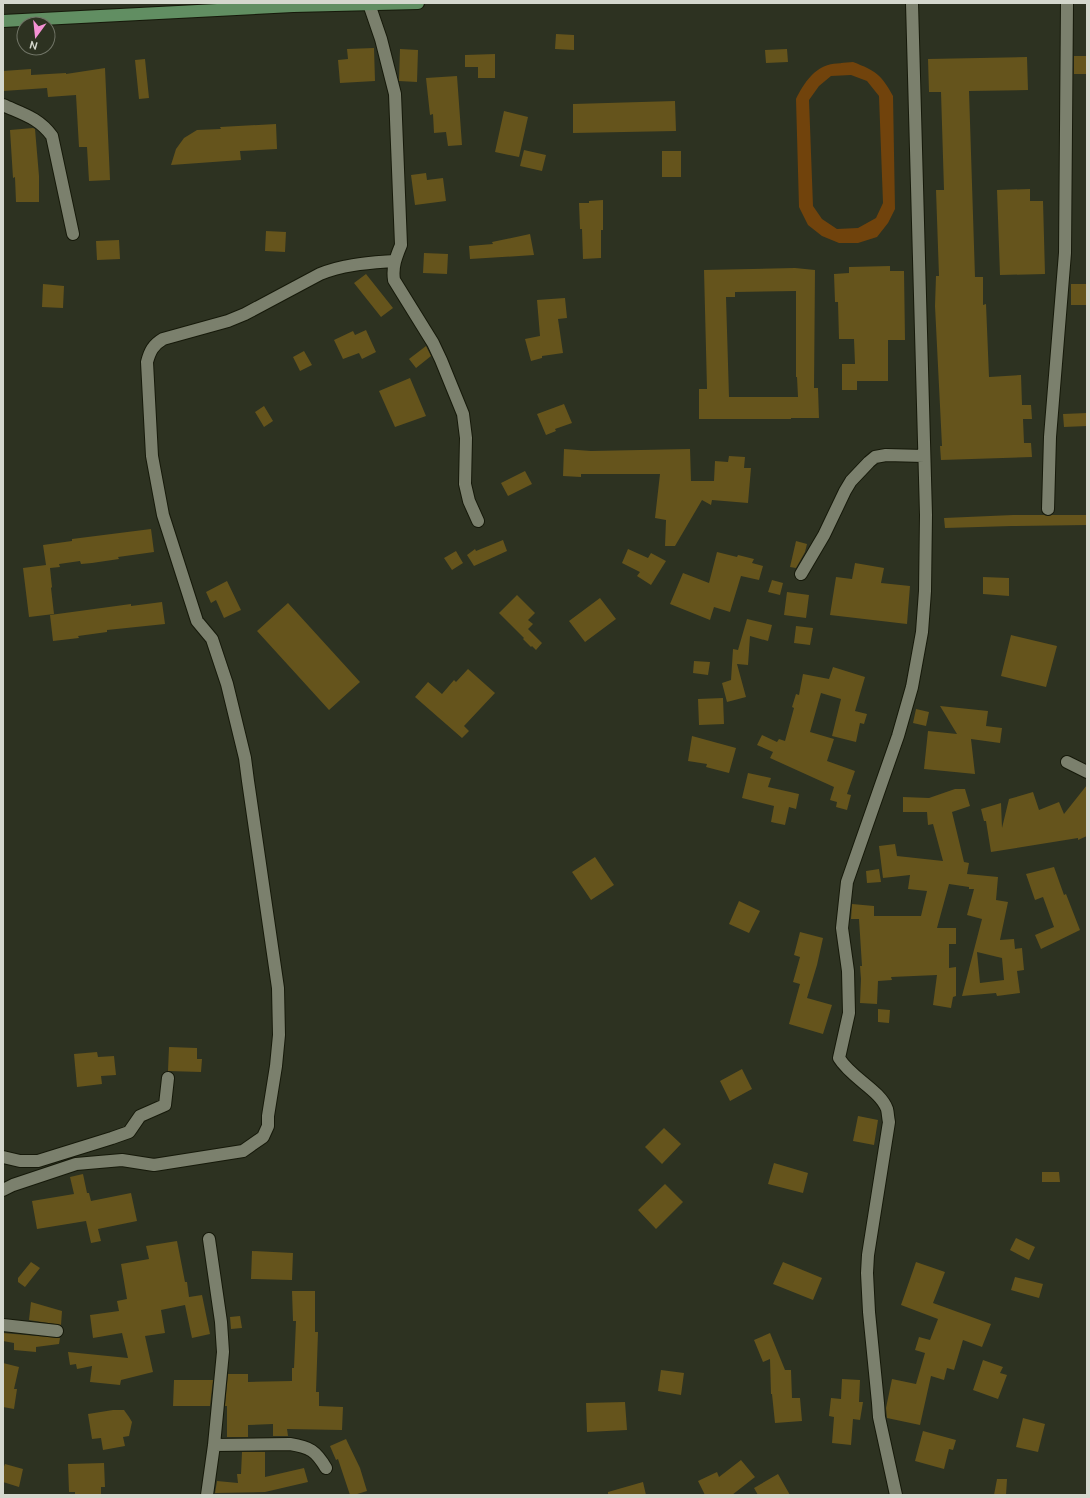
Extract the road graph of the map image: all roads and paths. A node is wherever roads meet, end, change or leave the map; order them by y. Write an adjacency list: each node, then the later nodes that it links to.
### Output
1 (418, 3): 4 (main road)
2 (912, 3): 9 (street)
3 (1067, 3): 10 (street)
4 (369, 4): 5 (main road); 8 (street)
5 (3, 21)
6 (3, 105): 7 (street)
7 (72, 234)
8 (394, 261): 11 (street); 17 (street)
9 (924, 456): 12 (street); 24 (street)
10 (1048, 509)
11 (478, 521)
12 (801, 574)
13 (1066, 762): 14 (street)
14 (1087, 772)
15 (168, 1078): 16 (street)
16 (3, 1157)
17 (3, 1190)
18 (209, 1239): 21 (street)
19 (3, 1325): 20 (street)
20 (57, 1331)
21 (214, 1445): 22 (street); 23 (street)
22 (326, 1468)
23 (207, 1495)
24 (896, 1495)

